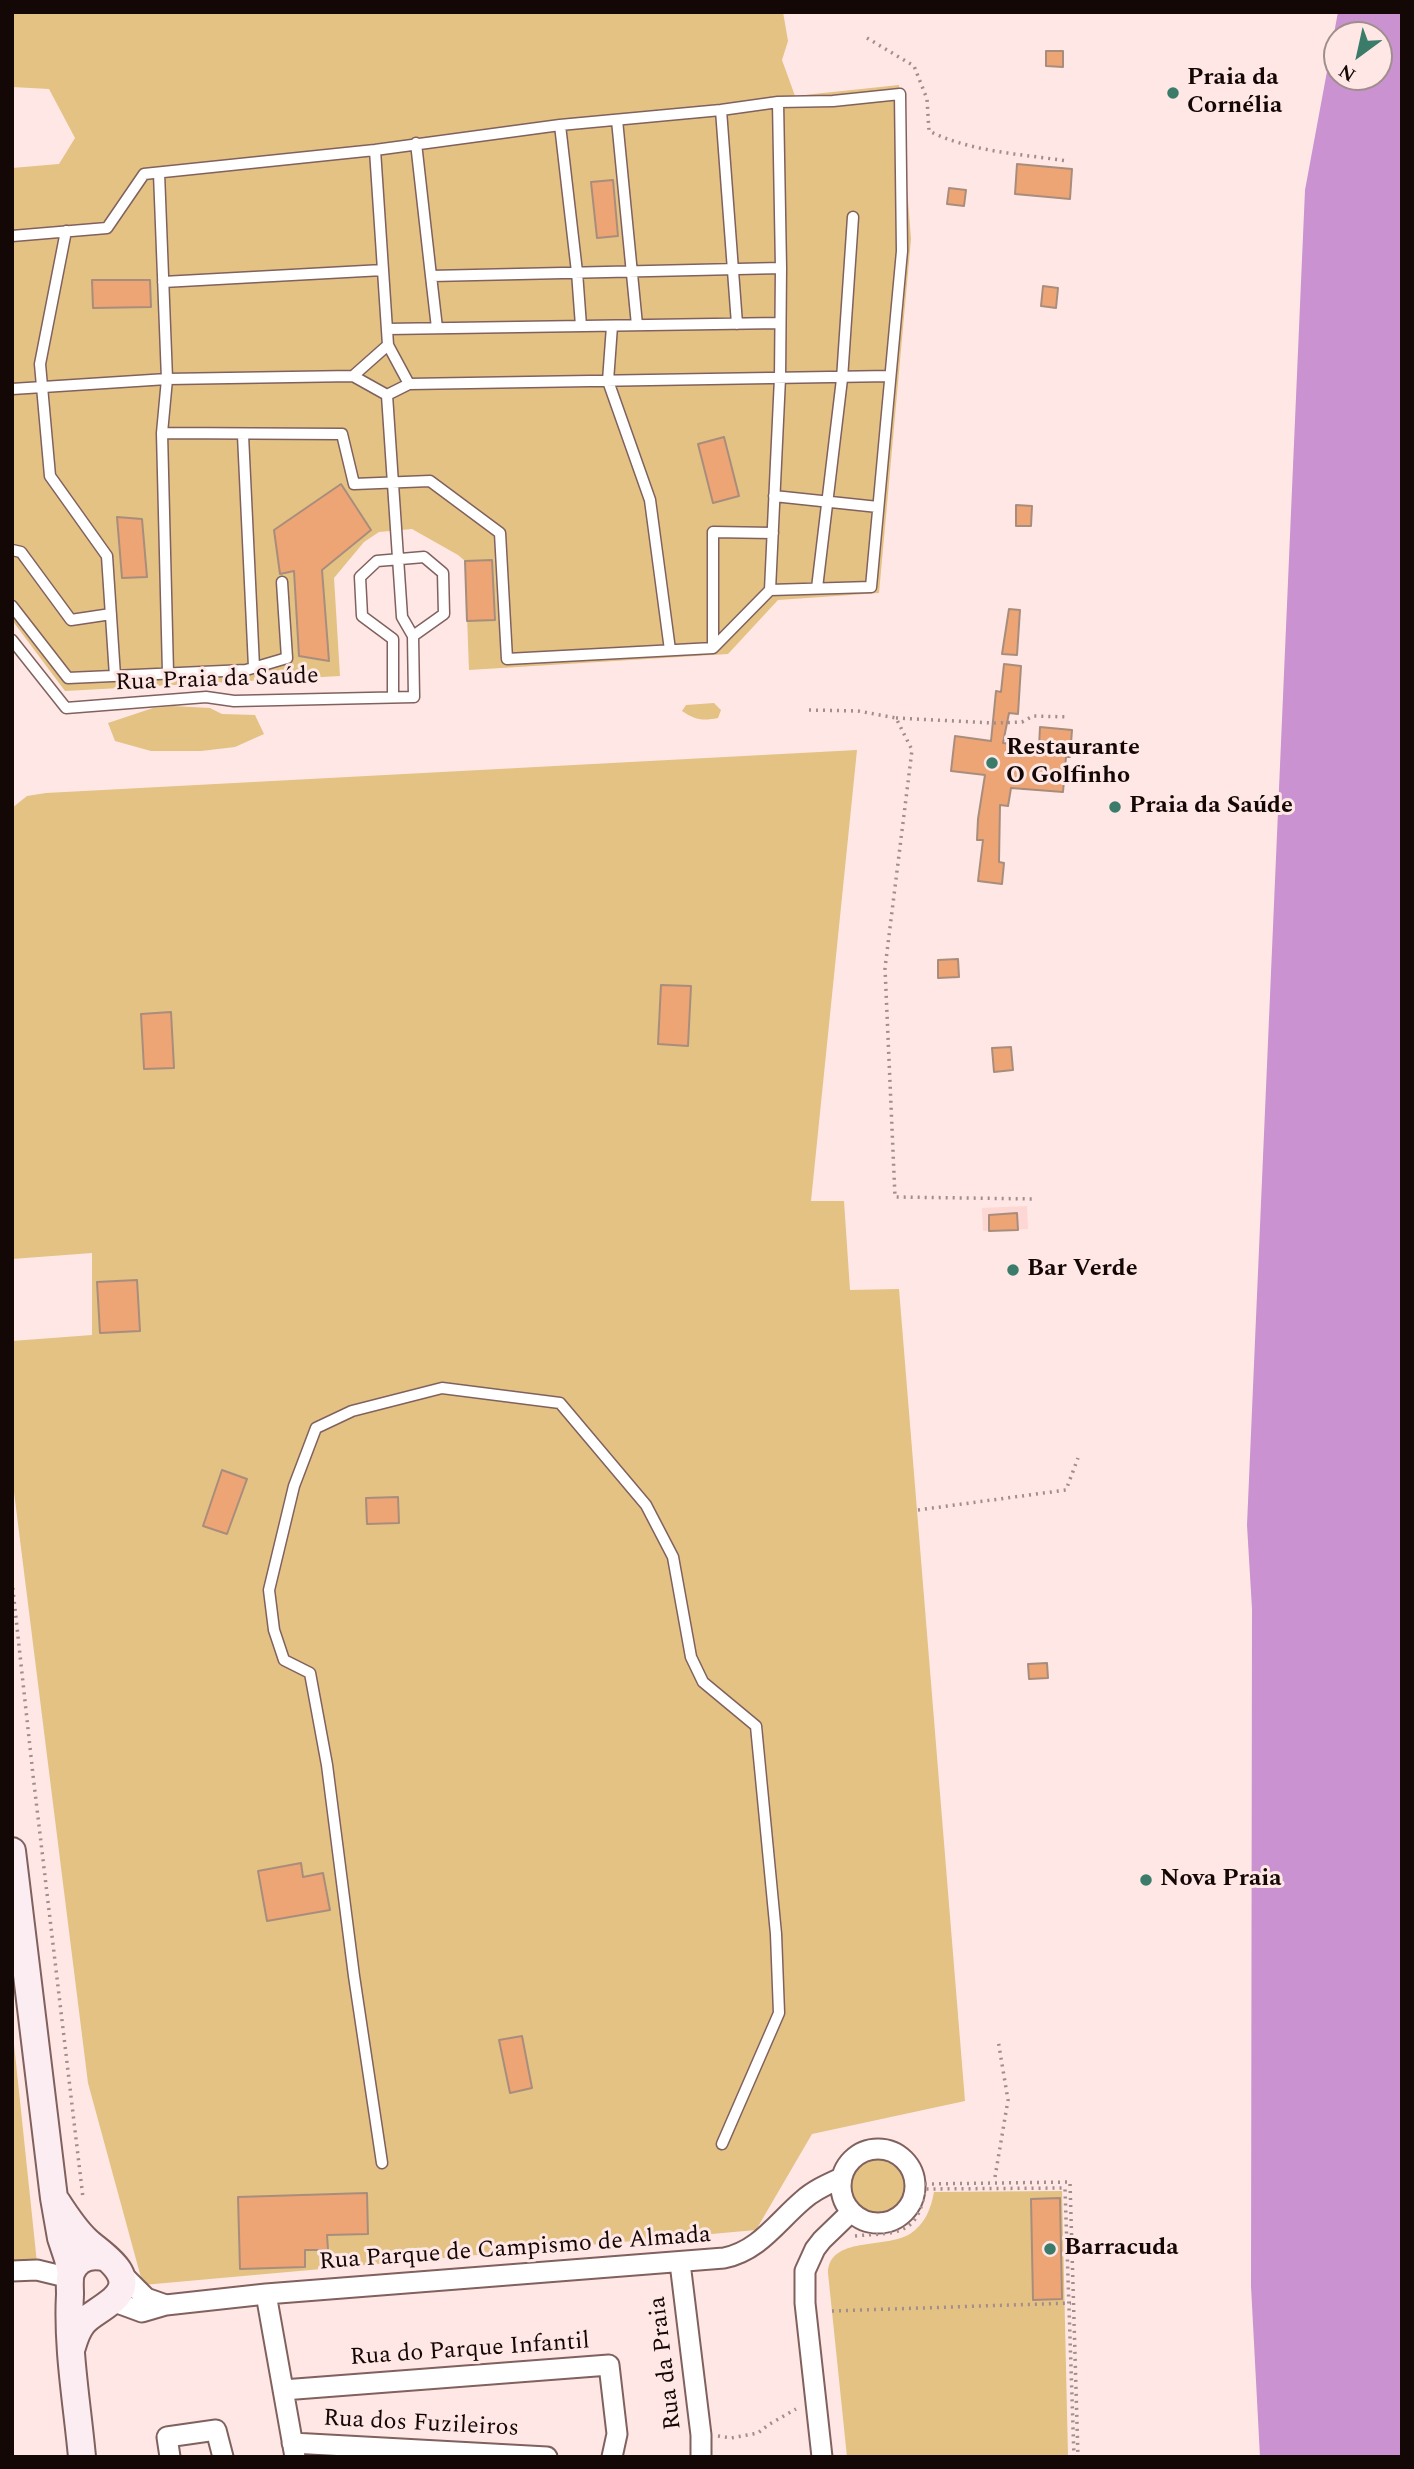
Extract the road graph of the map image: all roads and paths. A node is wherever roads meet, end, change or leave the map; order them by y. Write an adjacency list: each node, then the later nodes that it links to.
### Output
1 (867, 38): 8 (path)
2 (778, 102): 3 (lane); 13 (lane); 29 (lane)
3 (721, 110): 4 (lane); 14 (lane)
4 (617, 120): 5 (lane); 16 (lane)
5 (560, 125): 6 (lane); 17 (lane)
6 (416, 143): 7 (lane); 18 (lane)
7 (375, 150): 9 (lane); 15 (lane)
8 (1067, 160)
9 (159, 173): 11 (lane); 19 (lane)
10 (853, 217): 32 (lane)
11 (66, 231): 12 (lane); 35 (lane)
12 (12, 236)
13 (781, 268): 14 (lane); 20 (lane)
14 (733, 269): 16 (lane); 21 (lane)
15 (383, 270): 19 (lane); 26 (lane)
16 (633, 271): 17 (lane); 22 (lane)
17 (577, 272): 18 (lane); 23 (lane)
18 (431, 276): 25 (lane)
19 (163, 282): 31 (lane)
20 (780, 323): 21 (lane); 30 (lane)
21 (737, 324): 22 (lane)
22 (637, 325): 24 (lane)
23 (581, 326): 24 (lane); 25 (lane)
24 (612, 326): 33 (lane)
25 (437, 328): 26 (lane)
26 (387, 329): 27 (lane)
27 (388, 345): 28 (lane); 34 (lane)
28 (353, 376): 31 (lane); 37 (lane)
29 (890, 376): 32 (lane); 43 (lane)
30 (780, 378): 32 (lane); 33 (lane); 41 (lane)
31 (167, 379): 35 (lane); 38 (lane)
32 (842, 379): 42 (lane)
33 (608, 381): 34 (lane); 57 (lane)
34 (409, 384): 37 (lane)
35 (43, 388): 36 (lane); 51 (lane)
36 (12, 389)
37 (387, 396): 40 (lane)
38 (162, 433): 39 (lane); 59 (lane)
39 (243, 435): 40 (lane); 58 (lane)
40 (393, 483): 46 (lane); 57 (lane)
41 (774, 496): 42 (lane); 44 (lane)
42 (827, 500): 43 (lane); 48 (lane)
43 (878, 507): 48 (lane)
44 (773, 533): 49 (lane); 56 (lane)
45 (12, 550): 51 (lane)
46 (399, 559): 52 (lane); 53 (lane); 54 (lane)
47 (282, 582): 58 (lane)
48 (817, 588): 49 (lane)
49 (770, 590): 56 (lane)
50 (12, 606): 60 (lane)
51 (111, 614): 60 (lane)
52 (402, 617): 53 (lane); 54 (lane)
53 (413, 636): 61 (lane, Rua Praia da Saúde)
54 (393, 639): 61 (lane)
55 (12, 640): 61 (lane, Rua Praia da Saúde)
56 (713, 648): 57 (lane)
57 (670, 650)
58 (254, 667): 59 (lane)
59 (168, 673): 60 (lane)
60 (115, 676)
61 (393, 697)
62 (809, 710): 64 (path)
63 (1069, 717): 64 (path)
64 (896, 718): 65 (path)
65 (1036, 1199)
66 (1078, 1458): 67 (path)
67 (918, 1510)
68 (12, 1581): 77 (path)
69 (12, 1851): 76 (main road)
70 (998, 2040): 73 (path)
71 (722, 2144): 72 (lane)
72 (382, 2163)
73 (995, 2177)
74 (841, 2178): 78 (street); 78 (street); 80 (street, Rua Parque de Campismo de Almada)
75 (925, 2186): 79 (path); 86 (path); 86 (path)
76 (54, 2198): 81 (main road); 83 (main road)
77 (86, 2206)
78 (851, 2213): 100 (street)
79 (853, 2237)
80 (680, 2263): 84 (street, Rua Parque de Campismo de Almada); 92 (street, Rua da Praia)
81 (113, 2264): 83 (main road); 85 (main road); 87 (street)
82 (12, 2271): 83 (street)
83 (70, 2278): 85 (main road); 89 (main road)
84 (266, 2294): 87 (street, Rua Parque de Campismo de Almada); 90 (street)
85 (108, 2303): 87 (street, Rua Parque de Campismo de Almada); 89 (main road)
86 (1071, 2303): 88 (path); 101 (path)
87 (166, 2305)
88 (832, 2311)
89 (72, 2347): 94 (main road)
90 (283, 2390): 93 (street); 98 (street, Rua do Parque Infantil)
91 (796, 2409): 92 (path)
92 (701, 2435): 99 (street, Rua da Praia)
93 (293, 2450): 97 (street, Rua dos Fuzileiros)
94 (82, 2457)
95 (170, 2457): 96 (street)
96 (223, 2457)
97 (547, 2457)
98 (612, 2457)
99 (701, 2457)
100 (822, 2457)
101 (1076, 2457)

